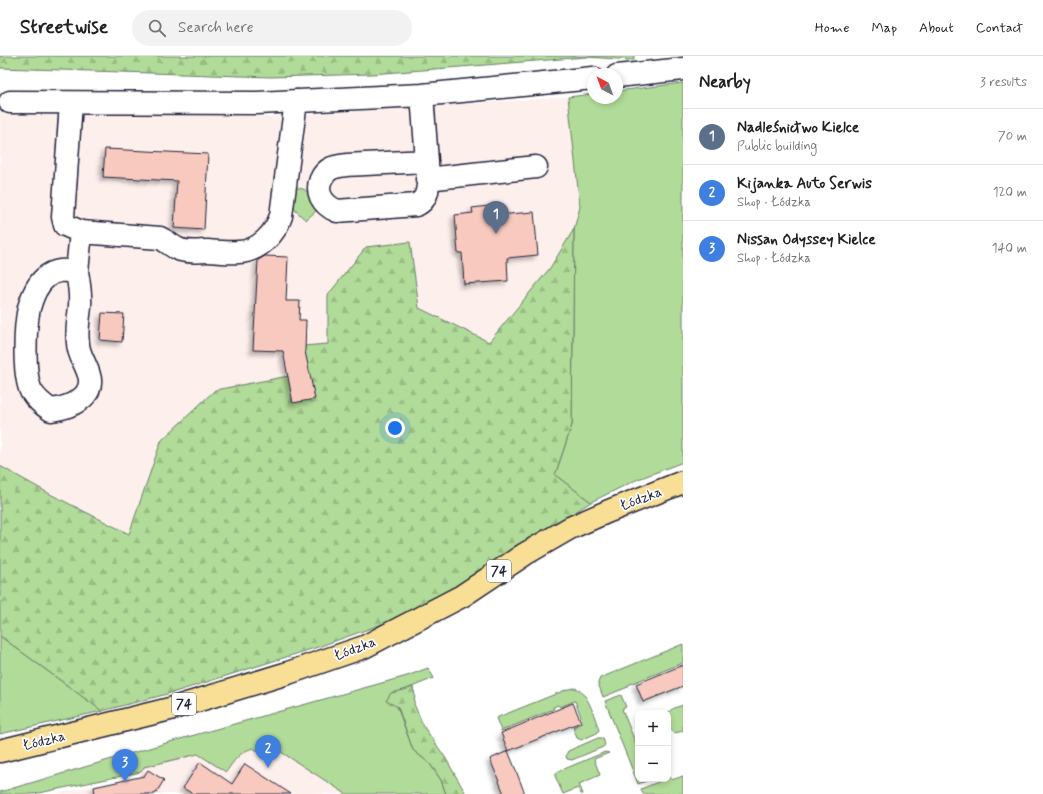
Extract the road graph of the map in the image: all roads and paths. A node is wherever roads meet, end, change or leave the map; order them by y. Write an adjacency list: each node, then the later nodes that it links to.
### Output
1 (683, 69): 2 (lane)
2 (623, 75)
3 (587, 79): 4 (lane)
4 (422, 96): 5 (lane); 8 (lane)
5 (296, 101): 7 (lane); 9 (lane)
6 (10, 102): 7 (lane)
7 (71, 103): 9 (lane)
8 (536, 167)
9 (81, 232): 10 (lane)
10 (77, 272): 10 (lane)
11 (683, 482): 12 (main road, Łódzka / 74)
12 (0, 751)

